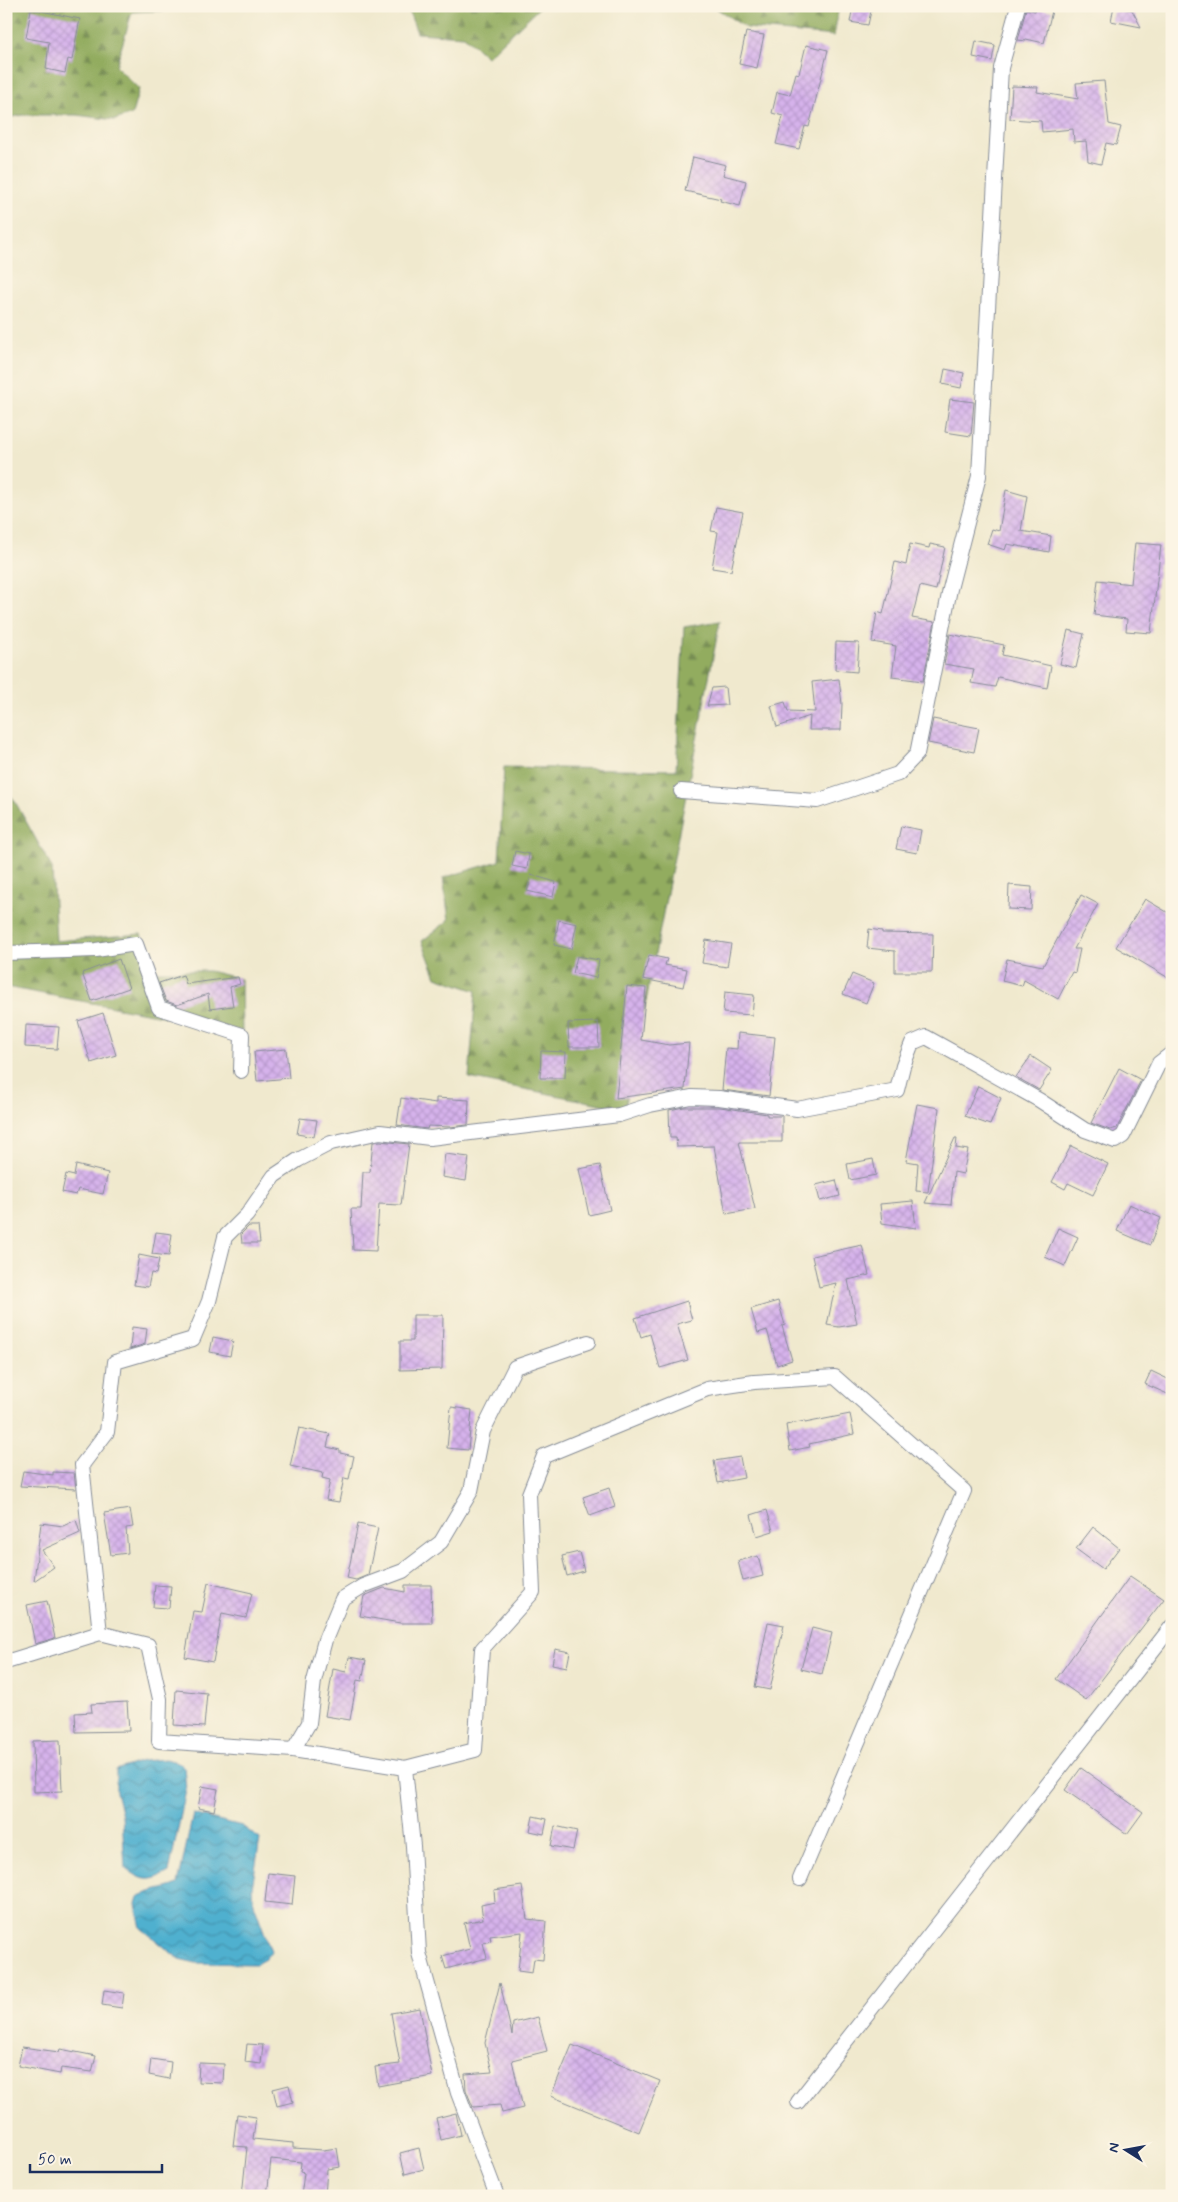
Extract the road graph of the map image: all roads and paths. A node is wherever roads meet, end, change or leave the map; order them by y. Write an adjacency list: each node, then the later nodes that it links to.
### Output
1 (1018, 6): 2 (street)
2 (681, 791)
3 (6, 953): 5 (street)
4 (1172, 1053): 8 (street)
5 (241, 1071)
6 (588, 1342): 10 (street)
7 (1172, 1626): 13 (street)
8 (100, 1633): 9 (street); 10 (street)
9 (6, 1662)
10 (293, 1750): 11 (street)
11 (405, 1768): 12 (street); 14 (street)
12 (800, 1879)
13 (798, 2102)
14 (497, 2196)

